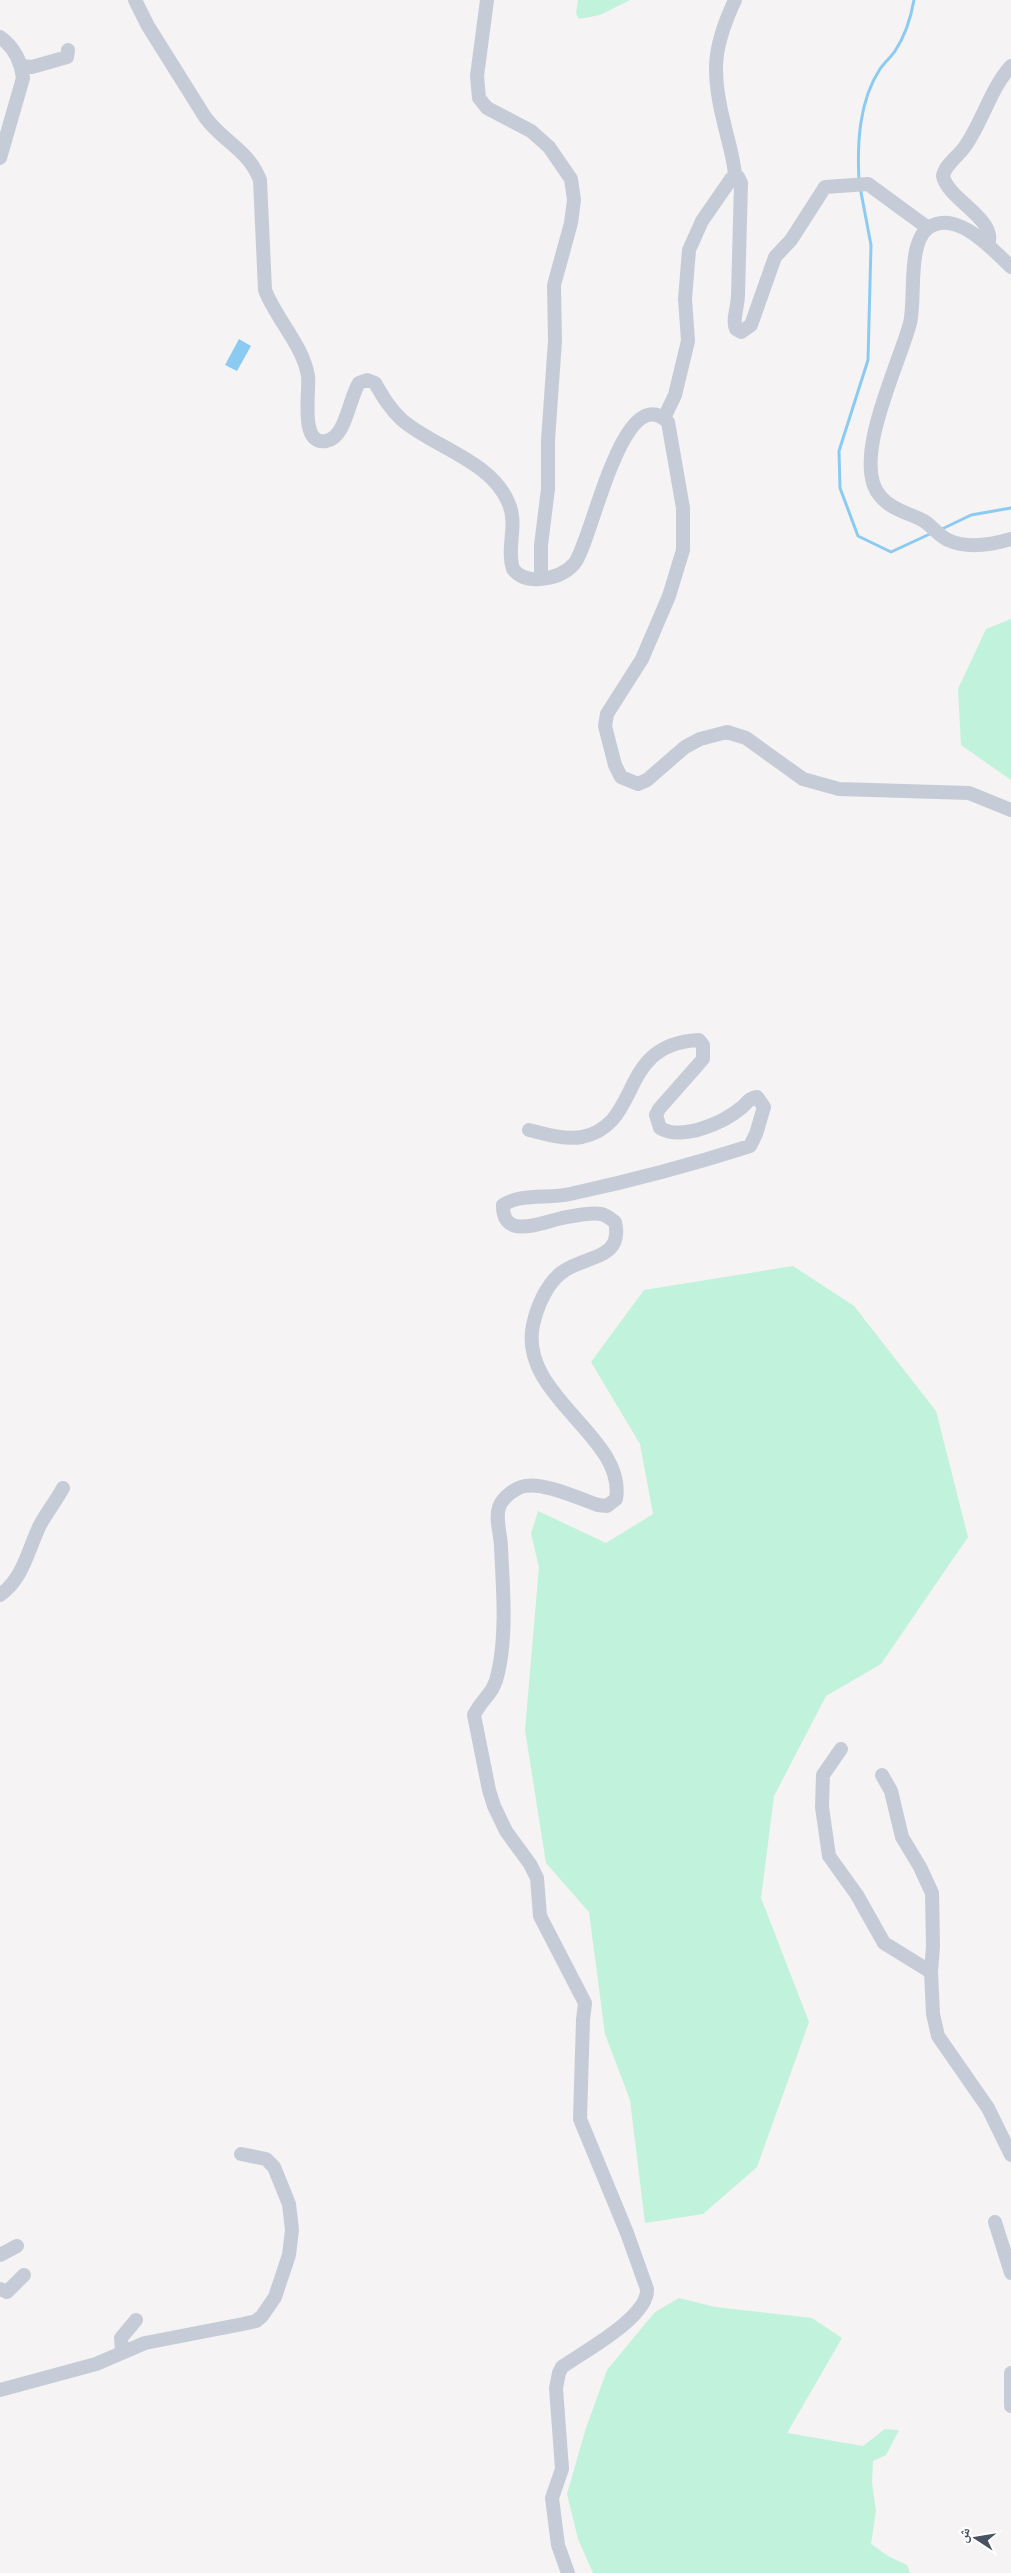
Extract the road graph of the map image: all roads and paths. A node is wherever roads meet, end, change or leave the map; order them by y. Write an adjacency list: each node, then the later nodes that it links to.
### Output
1 (135, 0): 15 (street)
2 (488, 0): 15 (street)
3 (735, 0): 9 (street)
4 (0, 37): 6 (street)
5 (68, 50): 6 (street)
6 (21, 66): 8 (street)
7 (1011, 66): 11 (street)
8 (0, 158)
9 (736, 176): 10 (street); 13 (street)
10 (928, 228): 11 (street); 14 (street)
11 (988, 245): 12 (street)
12 (1011, 267)
13 (664, 418): 15 (street); 16 (street)
14 (1011, 539)
15 (541, 579)
16 (1011, 810)
17 (529, 1130): 36 (street)
18 (63, 1488): 19 (street)
19 (0, 1595)
20 (841, 1749): 22 (street)
21 (882, 1774): 22 (street)
22 (931, 1972): 24 (street)
23 (241, 2154): 34 (street)
24 (1011, 2155)
25 (995, 2222): 28 (street)
26 (17, 2246): 27 (street)
27 (0, 2256)
28 (1011, 2272)
29 (24, 2275): 30 (street)
30 (0, 2288)
31 (136, 2320): 32 (street)
32 (122, 2349)
33 (1011, 2373): 35 (street)
34 (0, 2390)
35 (1011, 2406)
36 (568, 2573)

